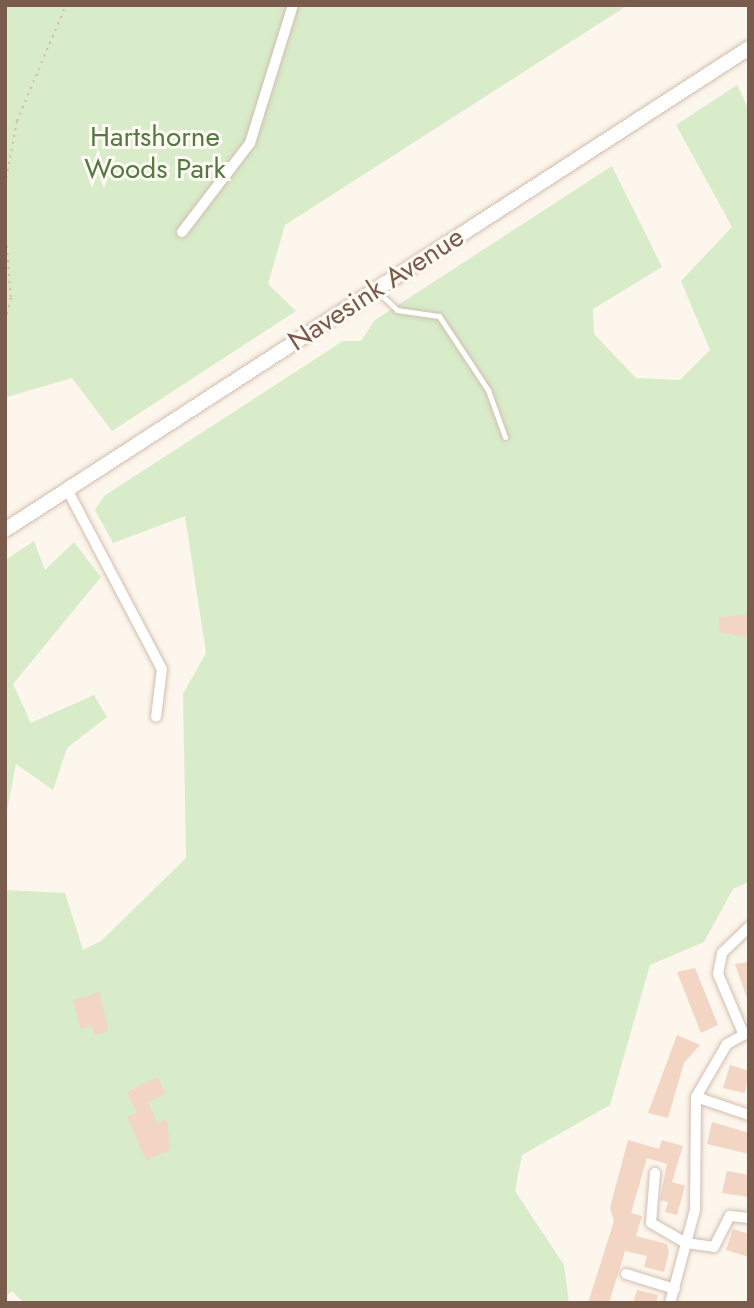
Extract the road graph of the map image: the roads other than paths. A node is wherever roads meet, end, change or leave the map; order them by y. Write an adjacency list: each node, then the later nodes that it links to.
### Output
1 (293, 5): 3 (street)
2 (749, 48): 4 (main road, Navesink Avenue)
3 (182, 232)
4 (376, 289): 5 (lane); 6 (main road, Navesink Avenue)
5 (505, 437)
6 (68, 491): 7 (main road, Navesink Avenue); 8 (street)
7 (5, 530)
8 (156, 717)
9 (749, 927): 10 (street)
10 (747, 1034): 11 (street)
11 (696, 1097): 12 (street); 15 (street)
12 (749, 1115)
13 (655, 1172): 15 (street)
14 (749, 1218): 15 (street)
15 (686, 1243): 17 (street)
16 (626, 1274): 17 (street)
17 (675, 1289): 18 (street)
18 (670, 1303)

